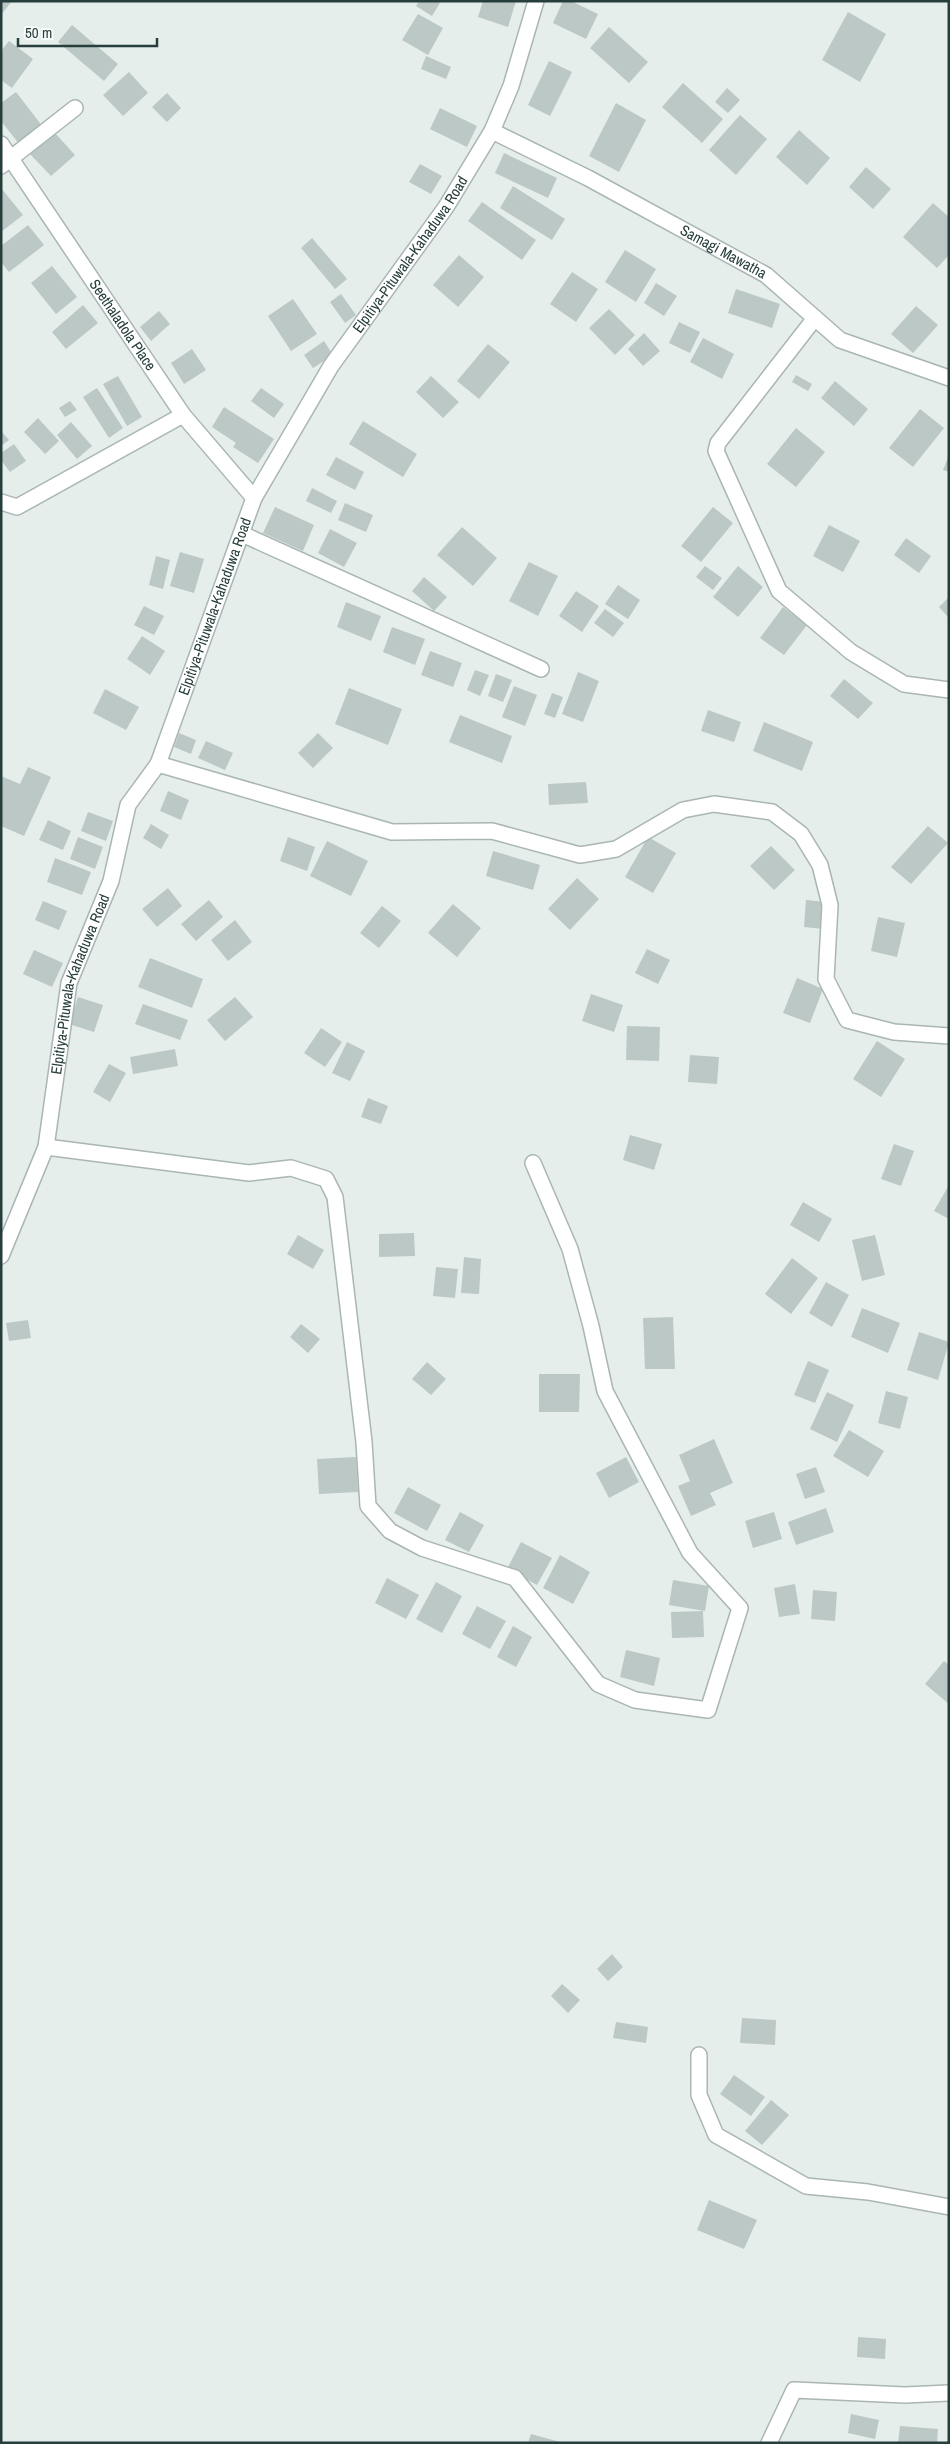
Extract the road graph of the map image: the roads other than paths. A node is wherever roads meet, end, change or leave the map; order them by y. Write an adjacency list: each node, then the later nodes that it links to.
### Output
1 (536, 1): 3 (street, Elpitiya-Pituwala-Kahaduwa Road)
2 (75, 108): 5 (street)
3 (492, 131): 6 (street, Samagi Mawatha); 9 (street, Elpitiya-Pituwala-Kahaduwa Road)
4 (1, 144): 5 (street, Seethaladola Place)
5 (6, 162): 8 (street, Seethaladola Place)
6 (815, 318): 7 (street, Samagi Mawatha); 13 (street)
7 (949, 378)
8 (183, 415): 9 (street, Seethaladola Place); 10 (street)
9 (254, 498): 11 (street, Elpitiya-Pituwala-Kahaduwa Road)
10 (1, 502)
11 (242, 534): 12 (street); 14 (street, Elpitiya-Pituwala-Kahaduwa Road)
12 (541, 668)
13 (949, 690)
14 (158, 764): 15 (street); 16 (street, Elpitiya-Pituwala-Kahaduwa Road)
15 (949, 1036)
16 (46, 1147): 17 (street); 18 (street, Elpitiya-Pituwala-Kahaduwa Road)
17 (533, 1163)
18 (1, 1256)
19 (699, 2055): 20 (street)
20 (949, 2207)
21 (949, 2393): 22 (street)
22 (769, 2443)

